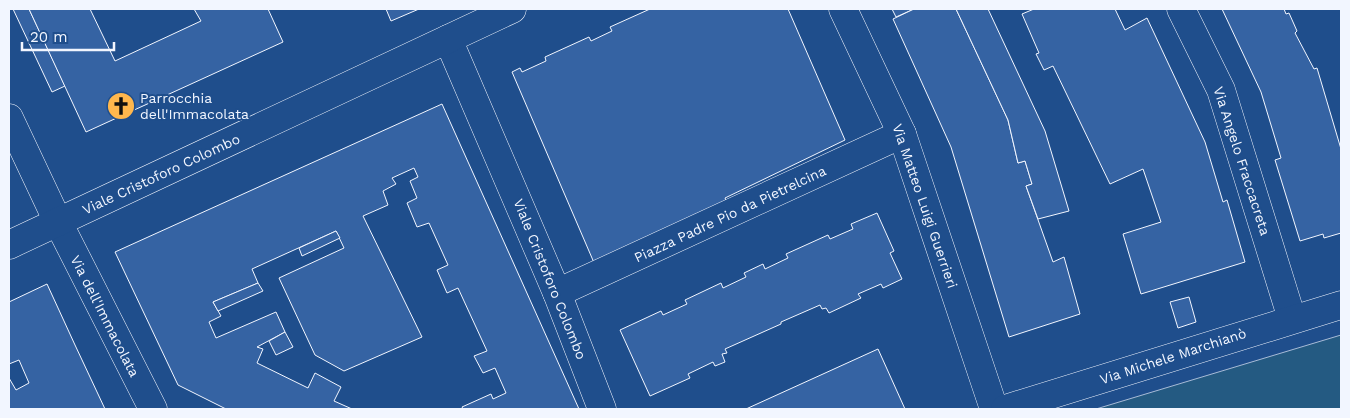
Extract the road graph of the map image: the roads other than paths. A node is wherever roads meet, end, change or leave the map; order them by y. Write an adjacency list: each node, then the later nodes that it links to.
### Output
1 (843, 9): 6 (street, Via Matteo Luigi Guerrieri)
2 (1181, 9): 11 (street, Via Angelo Fraccacreta)
3 (506, 10): 4 (street, Viale Cristoforo Colombo)
4 (448, 38): 7 (street, Viale Cristoforo Colombo); 9 (street, Viale Cristoforo Colombo)
5 (9, 118): 7 (street, Via dell'Immacolata)
6 (902, 134): 9 (street, Piazza Padre Pio da Pietrelcina); 14 (street, Via Matteo Luigi Guerrieri)
7 (58, 222): 8 (street, Viale Cristoforo Colombo); 12 (street, Via dell'Immacolata)
8 (9, 245)
9 (557, 293): 13 (street, Viale Cristoforo Colombo)
10 (1341, 305): 11 (street, Via Michele Marchianò)
11 (1292, 319): 15 (street, Via Michele Marchianò)
12 (153, 409)
13 (602, 409)
14 (994, 409)
15 (1004, 409)

